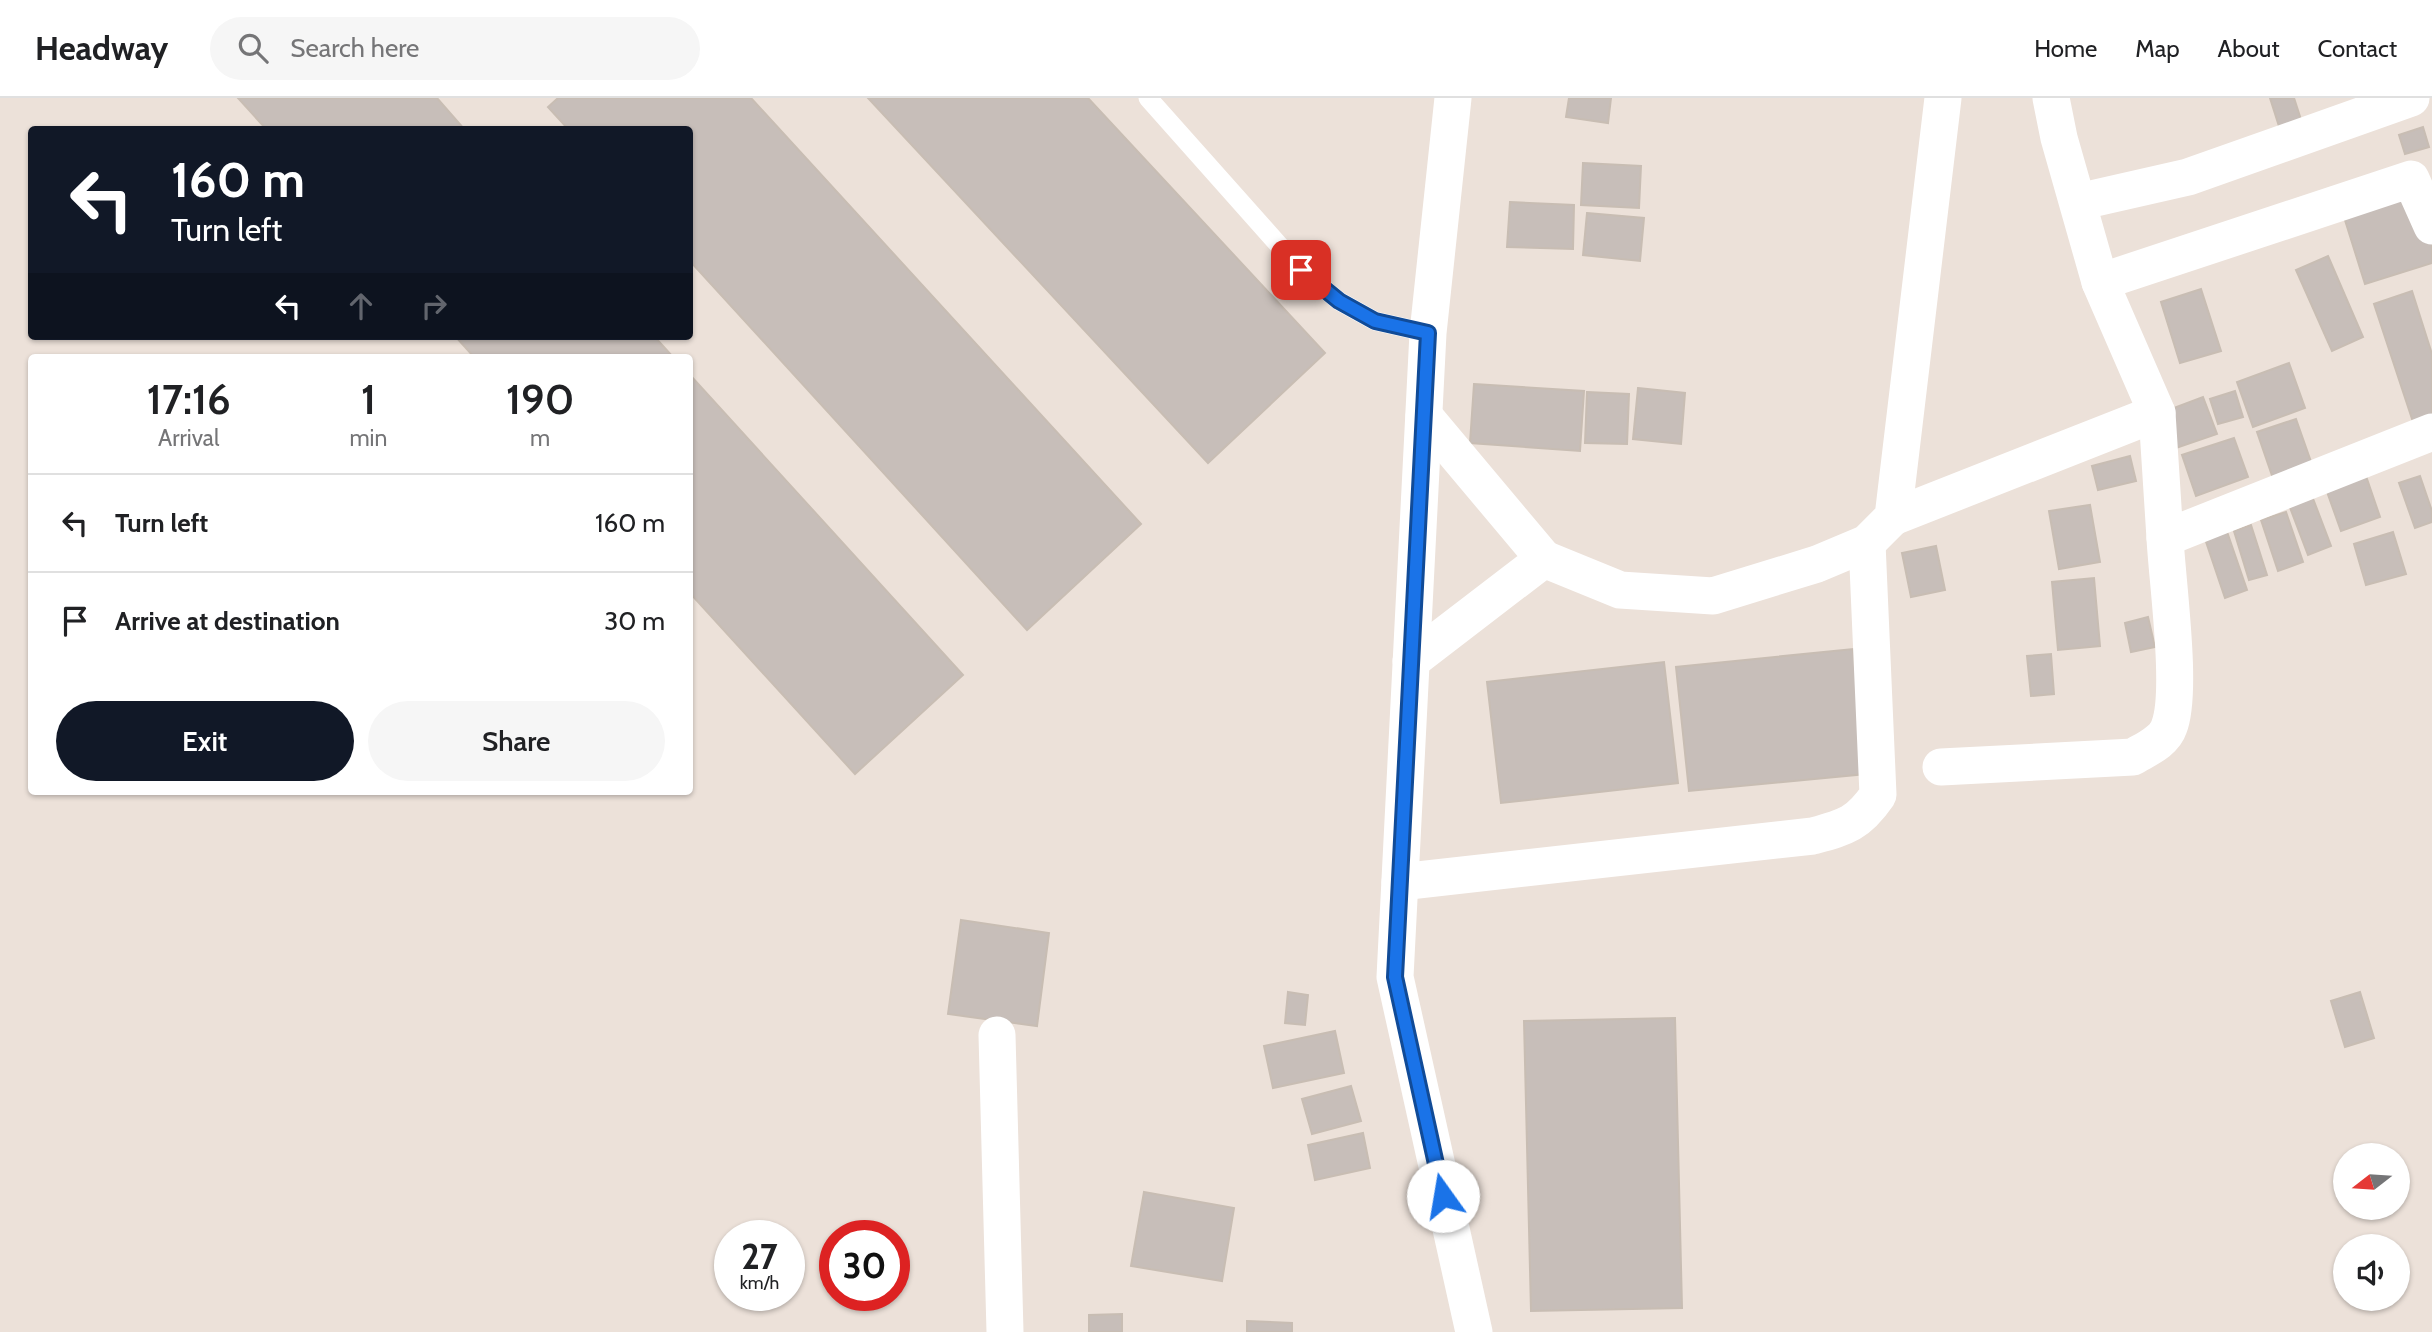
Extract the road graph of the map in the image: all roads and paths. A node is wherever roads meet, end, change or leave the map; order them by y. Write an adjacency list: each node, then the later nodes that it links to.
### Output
1 (1148, 98): 9 (lane)
2 (1453, 98): 9 (street)
3 (1943, 98): 13 (street)
4 (2051, 98): 6 (street)
5 (2411, 98): 6 (street)
6 (2078, 202): 8 (street)
7 (2432, 226): 8 (street)
8 (2100, 282): 10 (street)
9 (1428, 333): 11 (street)
10 (2157, 414): 13 (street); 14 (street)
11 (1424, 416): 16 (street); 17 (street)
12 (2432, 432): 14 (street)
13 (1893, 517): 15 (street)
14 (2165, 538): 18 (street)
15 (1867, 544): 16 (street); 19 (street)
16 (1544, 559): 17 (street)
17 (1411, 661): 19 (street)
18 (1941, 767)
19 (1400, 882): 22 (street)
20 (997, 1035): 21 (street)
21 (1005, 1332)
22 (1474, 1332)

